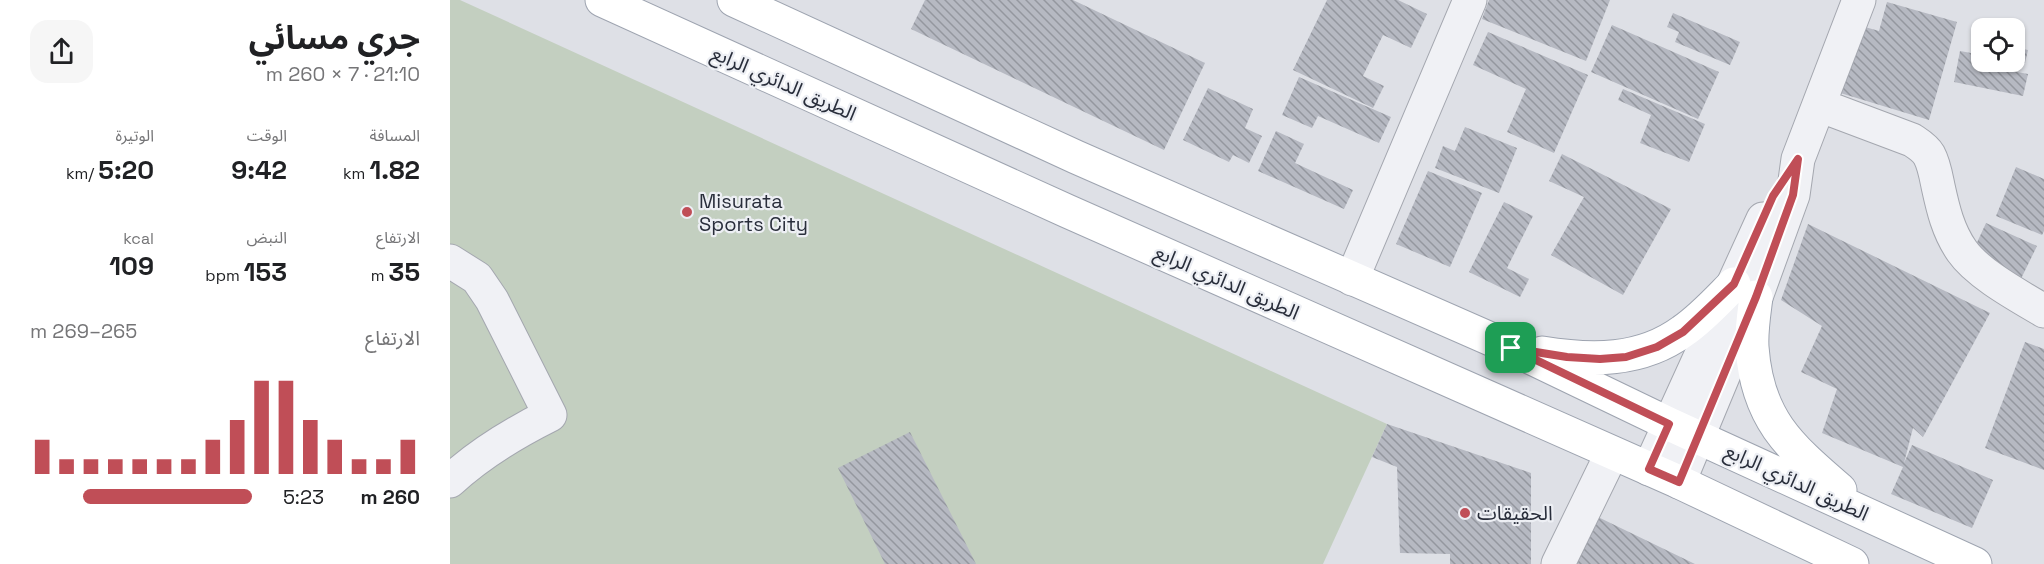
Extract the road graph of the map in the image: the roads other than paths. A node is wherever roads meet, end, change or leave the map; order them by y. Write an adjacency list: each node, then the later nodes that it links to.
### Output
1 (602, 0): 12 (main road, الطريق الدائري الرابع)
2 (734, 0): 7 (main road, الطريق الدائري الرابع)
3 (1470, 0): 7 (street)
4 (1859, 0): 5 (street)
5 (1819, 105): 8 (street); 9 (street)
6 (450, 261): 14 (street)
7 (1352, 279): 10 (main road, الطريق الدائري الرابع)
8 (1745, 290): 10 (main road); 11 (street); 16 (main road)
9 (2044, 311)
10 (1511, 348): 11 (main road, الطريق الدائري الرابع)
11 (1683, 431): 13 (street); 15 (street); 16 (main road, الطريق الدائري الرابع)
12 (1612, 453): 13 (main road, الطريق الدائري الرابع); 17 (street)
13 (1649, 469): 15 (main road, الطريق الدائري الرابع)
14 (450, 481)
15 (1679, 482): 18 (main road, الطريق الدائري الرابع)
16 (1905, 531): 19 (main road, الطريق الدائري الرابع)
17 (1558, 564)
18 (1852, 564)
19 (1975, 564)

